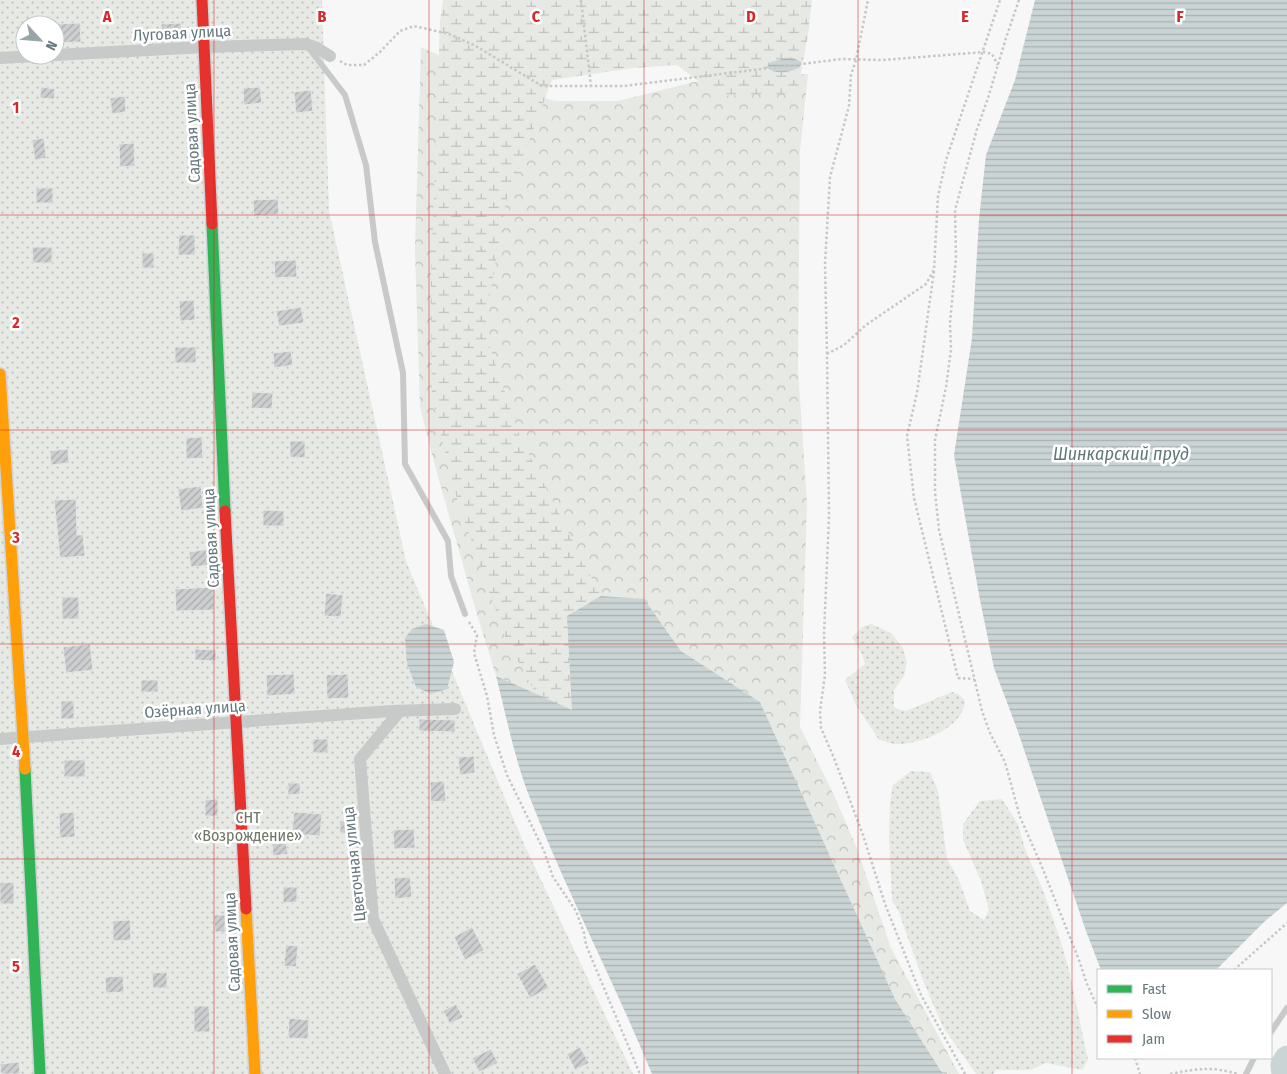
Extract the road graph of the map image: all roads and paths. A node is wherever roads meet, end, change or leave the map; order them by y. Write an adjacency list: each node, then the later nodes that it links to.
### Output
1 (202, 0): 7 (street, Садовая улица)
2 (581, 0): 13 (path)
3 (868, 0): 11 (path)
4 (1000, 0): 8 (path)
5 (1019, 0): 12 (path)
6 (306, 44): 7 (street, Луговая улица); 9 (street); 17 (lane)
7 (205, 47): 10 (street, Луговая улица); 21 (street, Садовая улица)
8 (984, 52): 11 (path); 12 (path); 14 (path)
9 (330, 56): 13 (path)
10 (0, 58)
11 (856, 60): 13 (path); 15 (path)
12 (998, 65): 18 (path)
13 (591, 86)
14 (934, 270): 15 (path); 18 (path)
15 (827, 354): 35 (path)
16 (0, 374): 22 (street)
17 (465, 614): 34 (path)
18 (974, 679): 26 (path)
19 (455, 708): 20 (street, Озёрная улица)
20 (396, 711): 21 (street, Озёрная улица); 33 (street, Цветочная улица)
21 (236, 722): 22 (street, Озёрная улица); 32 (street, Садовая улица)
22 (24, 738): 23 (street, Озёрная улица); 31 (street)
23 (0, 739)
24 (1287, 923): 25 (path)
25 (1235, 969)
26 (1097, 1006)
27 (1287, 1008): 28 (lane)
28 (1272, 1030)
29 (1135, 1059): 36 (path)
30 (1254, 1059): 39 (lane)
31 (40, 1074)
32 (256, 1074)
33 (445, 1074)
34 (640, 1074)
35 (965, 1074)
36 (1140, 1074)
37 (1170, 1074): 38 (path)
38 (1238, 1074)
39 (1246, 1074)

